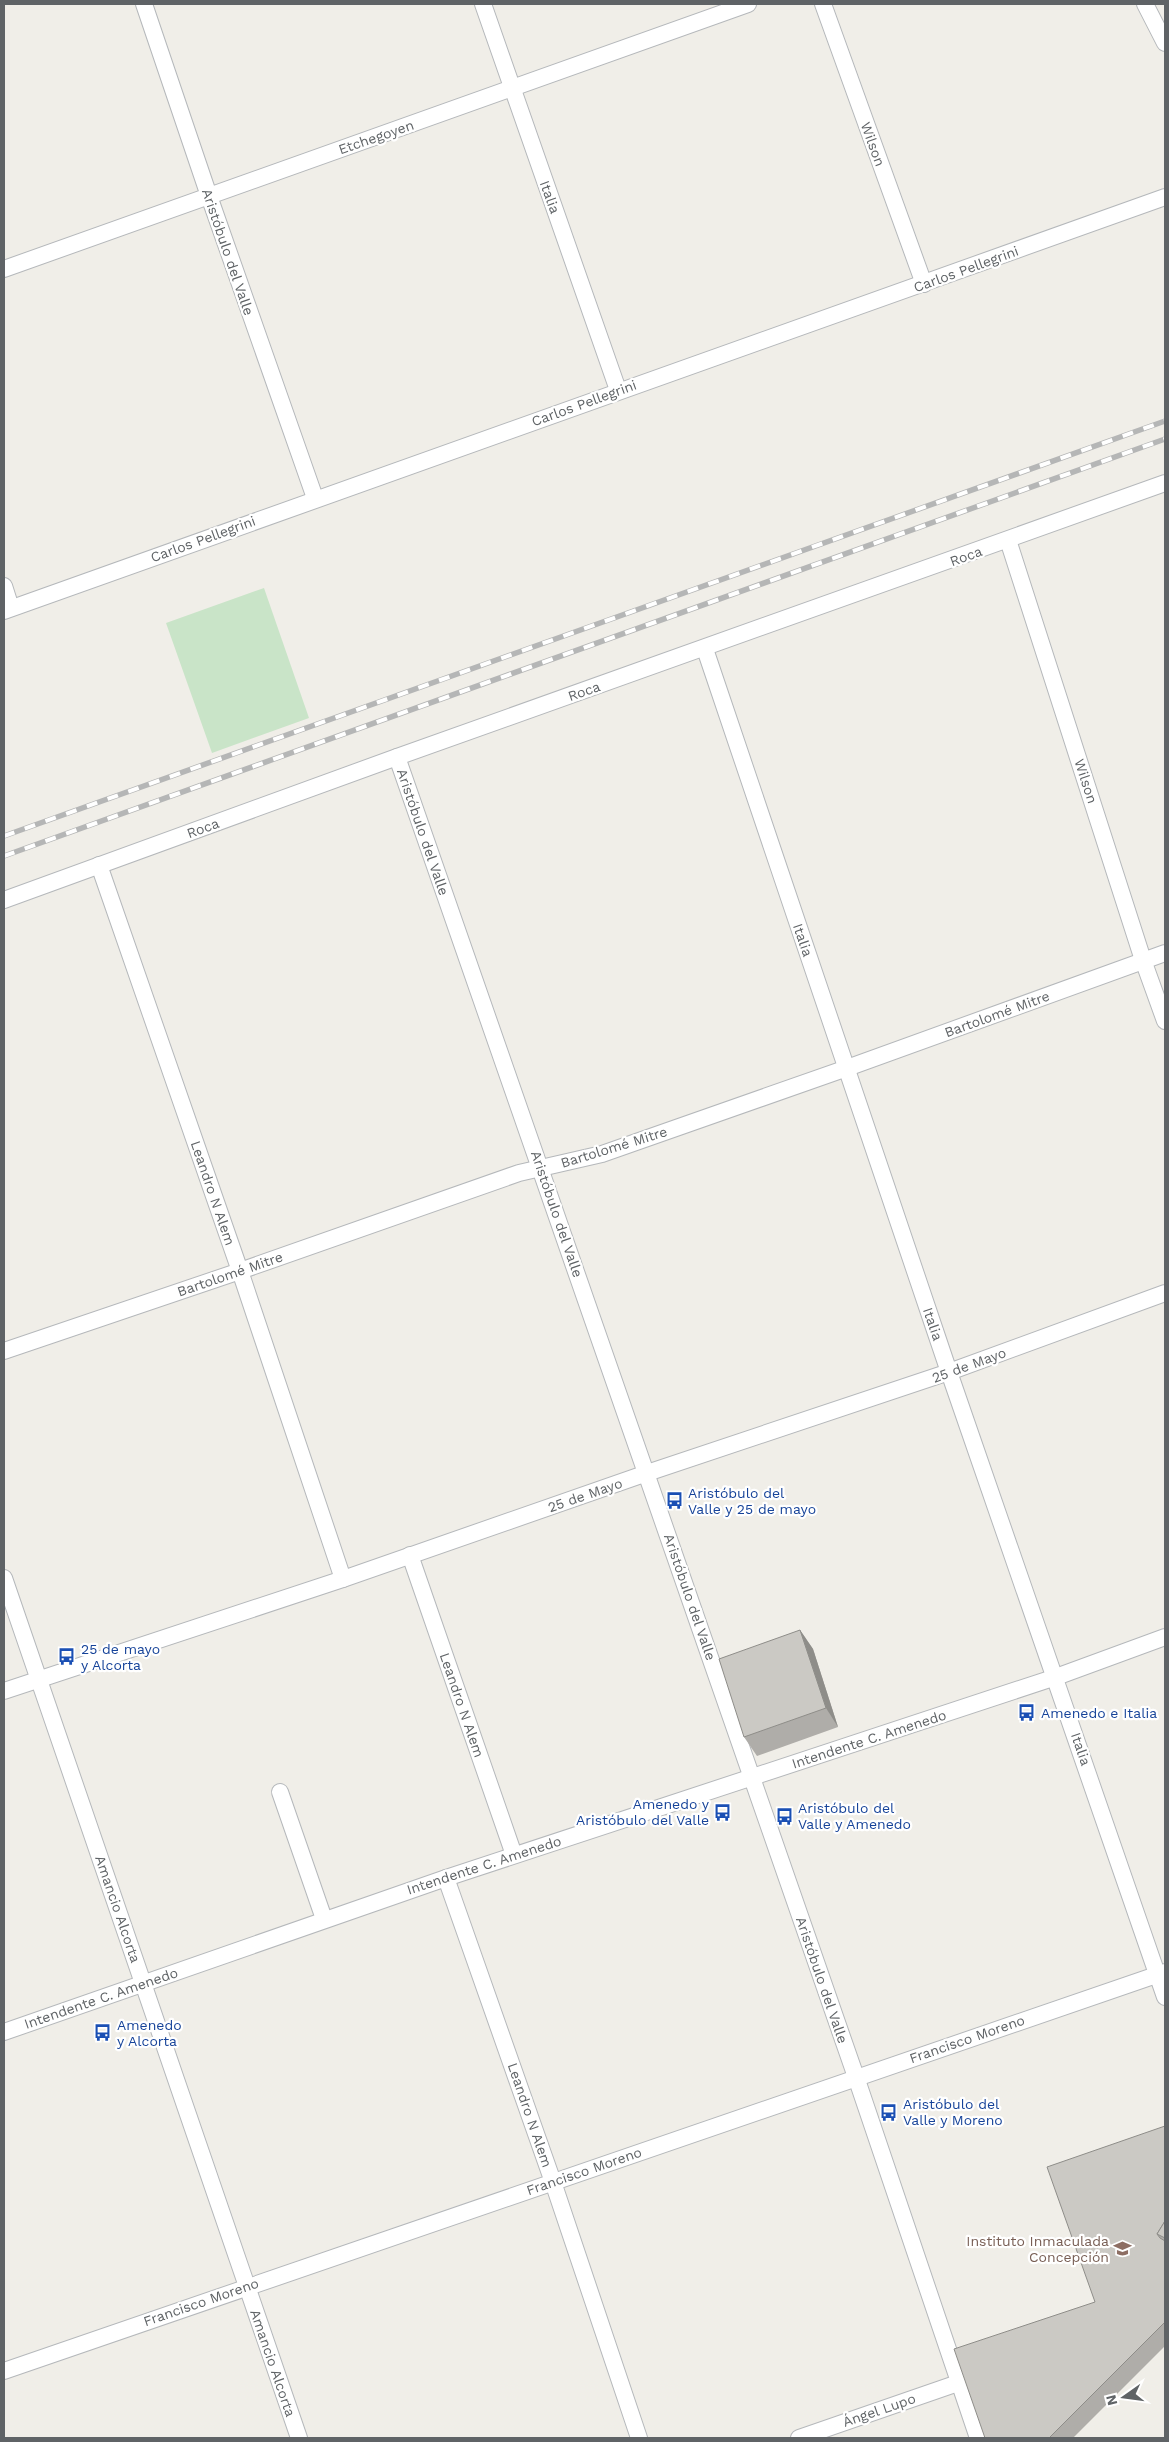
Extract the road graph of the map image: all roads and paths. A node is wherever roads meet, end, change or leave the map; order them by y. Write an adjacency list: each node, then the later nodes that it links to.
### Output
1 (144, 4): 8 (street, Aristóbulo del Valle)
2 (483, 4): 7 (street, Italia)
3 (748, 4): 7 (street, Etchegoyen)
4 (823, 4): 11 (street, Wilson)
5 (1145, 4): 6 (street)
6 (1165, 42)
7 (512, 89): 8 (street, Etchegoyen); 12 (street, Italia)
8 (208, 196): 10 (street, Etchegoyen); 14 (street, Aristóbulo del Valle)
9 (1165, 197): 11 (street, Carlos Pellegrini)
10 (4, 269)
11 (924, 284): 12 (street, Carlos Pellegrini)
12 (618, 390): 14 (street, Carlos Pellegrini)
13 (1165, 484): 15 (street, Roca)
14 (315, 498): 17 (street, Carlos Pellegrini)
15 (1008, 540): 18 (street, Roca); 23 (street, Wilson)
16 (4, 586): 17 (street)
17 (8, 610)
18 (705, 649): 19 (street, Roca); 25 (street, Italia)
19 (397, 757): 20 (street, Roca); 26 (street, Aristóbulo del Valle)
20 (99, 865): 21 (street, Roca); 27 (street, Leandro N Alem)
21 (4, 900)
22 (1165, 953): 23 (street, Bartolomé Mitre)
23 (1143, 960): 24 (street, Wilson); 25 (street, Bartolomé Mitre)
24 (1165, 1021)
25 (847, 1068): 26 (street, Bartolomé Mitre); 30 (street, Italia)
26 (541, 1168): 27 (street, Bartolomé Mitre); 31 (street, Aristóbulo del Valle)
27 (240, 1271): 29 (street, Bartolomé Mitre); 34 (street, Leandro N Alem)
28 (1165, 1293): 30 (street, 25 de Mayo)
29 (4, 1351)
30 (949, 1372): 31 (street, 25 de Mayo); 36 (street, Italia)
31 (647, 1473): 32 (street, 25 de Mayo); 39 (street, Aristóbulo del Valle)
32 (410, 1555): 34 (street, 25 de Mayo); 41 (street, Leandro N Alem)
33 (4, 1578): 37 (street, Amancio Alcorta)
34 (342, 1579): 37 (street, 25 de Mayo)
35 (1165, 1637): 36 (street, Intendente C. Amenedo)
36 (1056, 1677): 39 (street, Intendente C. Amenedo); 44 (street, Italia)
37 (39, 1680): 38 (street, 25 de Mayo); 45 (street, Amancio Alcorta)
38 (4, 1691)
39 (752, 1777): 41 (street, Intendente C. Amenedo); 48 (street, Aristóbulo del Valle)
40 (280, 1792): 43 (street)
41 (514, 1855): 42 (street, Intendente C. Amenedo)
42 (446, 1878): 43 (street, Intendente C. Amenedo); 49 (street, Leandro N Alem)
43 (324, 1919): 45 (street, Intendente C. Amenedo)
44 (1161, 1973): 46 (street, Italia); 48 (street, Francisco Moreno)
45 (144, 1983): 47 (street, Intendente C. Amenedo); 50 (street, Amancio Alcorta)
46 (1165, 1997)
47 (4, 2032)
48 (856, 2077): 49 (street, Francisco Moreno); 52 (street, Aristóbulo del Valle)
49 (554, 2182): 50 (street, Francisco Moreno); 54 (street, Leandro N Alem)
50 (246, 2286): 51 (street, Francisco Moreno); 53 (street, Amancio Alcorta)
51 (4, 2371)
52 (958, 2383): 55 (street, Ángel Lupo); 56 (street, Aristóbulo del Valle)
53 (299, 2438)
54 (639, 2438)
55 (799, 2438)
56 (978, 2438)

